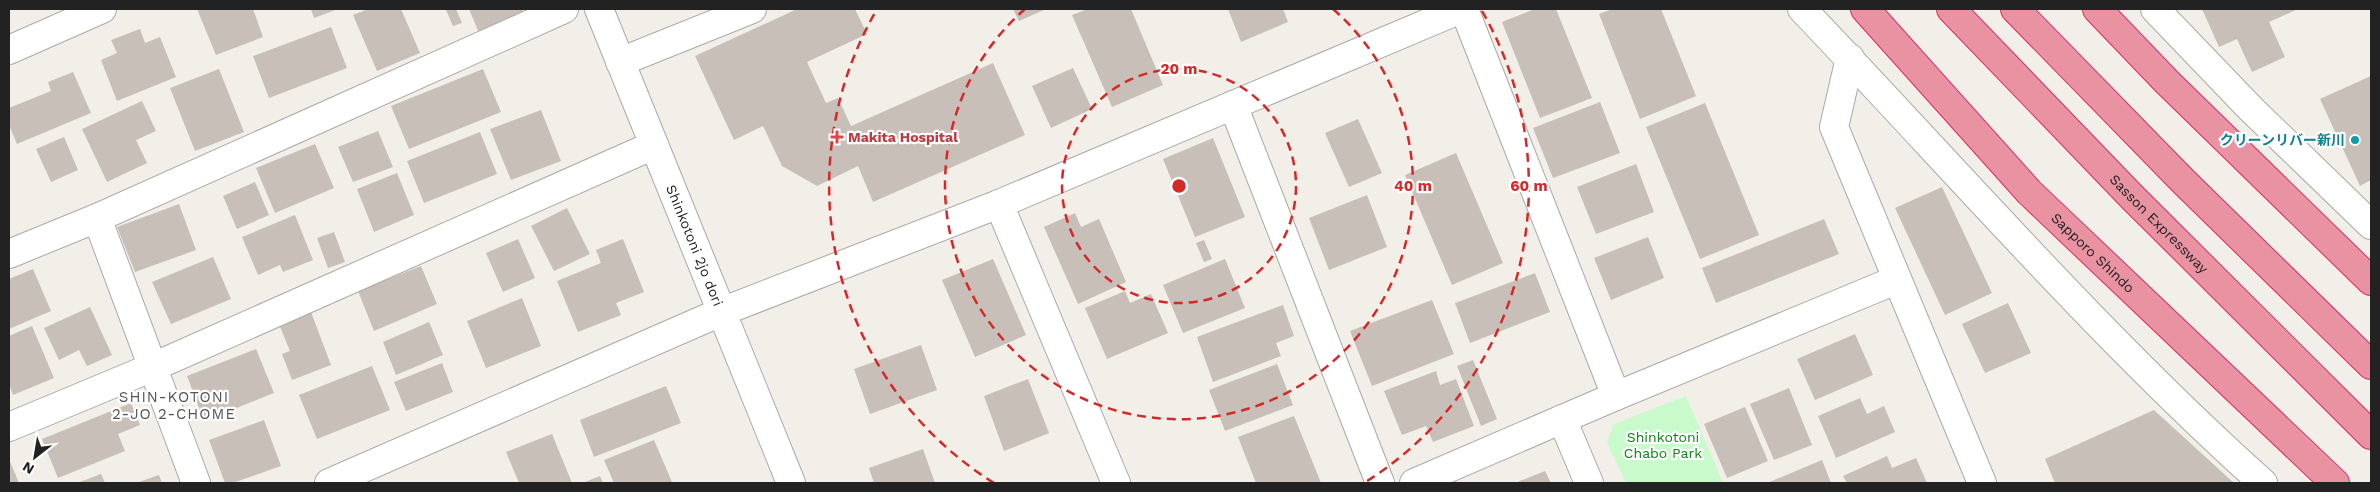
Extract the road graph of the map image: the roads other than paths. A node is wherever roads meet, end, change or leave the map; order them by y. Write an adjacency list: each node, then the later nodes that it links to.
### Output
1 (102, 9): 12 (street)
2 (564, 9): 18 (street)
3 (599, 9): 14 (street, Shinkotoni 2jo dori)
4 (752, 9): 14 (street)
5 (1463, 9): 15 (street); 26 (street)
6 (1802, 9): 13 (street)
7 (1866, 9): 39 (highway, Sapporo Shindo)
8 (1951, 9): 29 (highway, Sasson Expressway)
9 (2015, 9): 24 (highway)
10 (2096, 9): 22 (highway)
11 (2155, 9): 19 (street)
12 (9, 50)
13 (1850, 58): 21 (street); 38 (street)
14 (620, 62): 16 (street, Shinkotoni 2jo dori)
15 (1234, 105): 17 (street); 34 (street)
16 (654, 146): 23 (street, Shinkotoni 2jo dori); 25 (street)
17 (999, 204): 23 (street); 33 (street)
18 (97, 218): 20 (street); 25 (street)
19 (2371, 225)
20 (9, 254)
21 (1896, 280): 26 (street); 37 (street)
22 (2371, 281)
23 (721, 312): 31 (street); 32 (street, Shinkotoni 2jo dori)
24 (2371, 365)
25 (153, 367): 28 (street); 30 (street)
26 (1616, 396): 27 (street)
27 (1562, 419): 35 (street); 36 (street)
28 (9, 426)
29 (2371, 435)
30 (196, 483)
31 (330, 483)
32 (791, 483)
33 (1116, 483)
34 (1380, 483)
35 (1414, 483)
36 (1589, 483)
37 (1982, 483)
38 (2263, 483)
39 (2335, 483)

